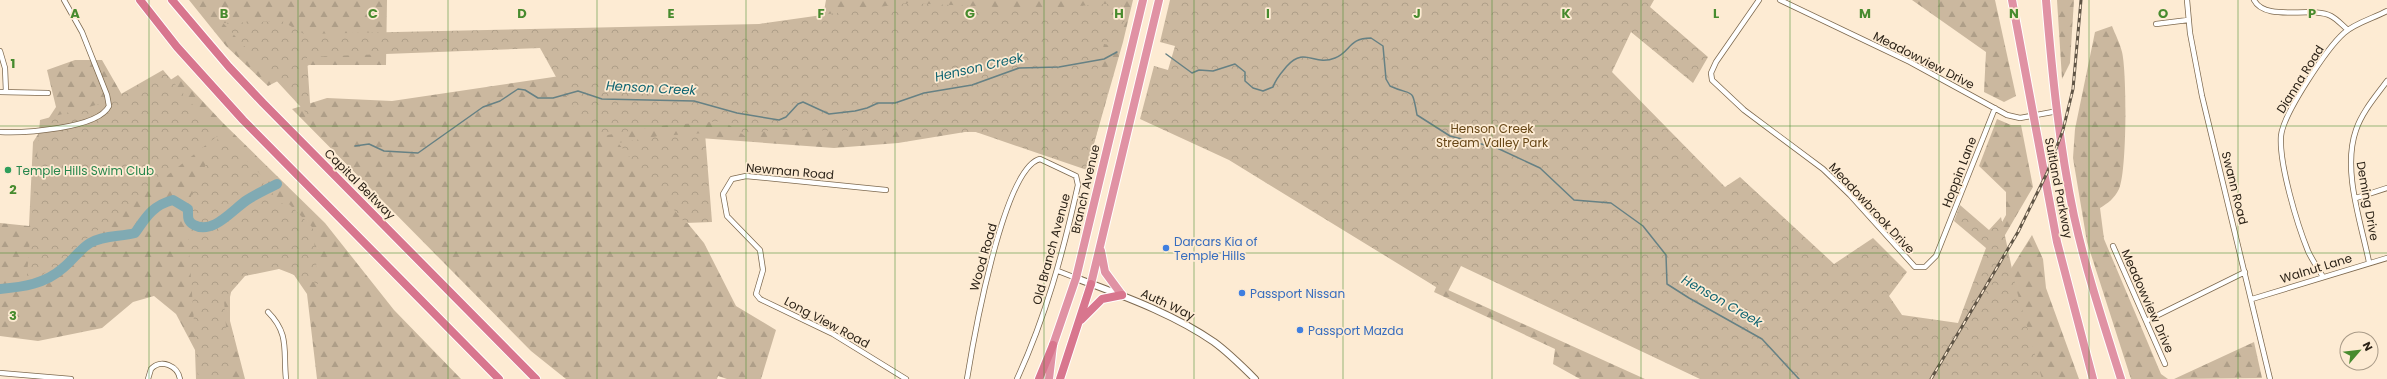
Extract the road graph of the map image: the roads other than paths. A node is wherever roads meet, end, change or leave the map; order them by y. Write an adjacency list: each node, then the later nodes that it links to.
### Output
1 (64, 0): 24 (street)
2 (140, 0): 53 (highway)
3 (172, 0): 54 (highway, Capital Beltway)
4 (1143, 0): 38 (highway, Branch Avenue)
5 (1159, 0): 29 (highway)
6 (1759, 0): 30 (street, Meadowbrook Drive)
7 (2012, 0): 23 (highway, Suitland Parkway)
8 (2046, 0): 22 (highway, Suitland Parkway)
9 (2187, 0): 13 (street, Swann Road)
10 (2254, 0): 15 (street)
11 (1782, 1): 21 (street, Meadowview Drive)
12 (2387, 11): 15 (street, Dianna Road)
13 (2188, 20): 14 (street); 35 (street, Swann Road)
14 (2156, 24)
15 (2348, 30): 37 (street, Dianna Road)
16 (0, 51): 19 (street)
17 (2387, 81): 28 (street, Deming Drive)
18 (0, 92): 19 (street)
19 (6, 92): 20 (street)
20 (48, 94)
21 (1994, 108): 23 (street, Meadowview Drive); 30 (street, Hoppin Lane)
22 (2058, 112): 23 (street, Meadowview Drive); 63 (highway, Suitland Parkway)
23 (2032, 116): 62 (highway, Suitland Parkway)
24 (0, 132)
25 (1047, 162): 34 (street, Old Branch Avenue); 56 (street, Wood Road)
26 (2387, 188): 28 (street)
27 (886, 190): 36 (street, Newman Road)
28 (2356, 198): 33 (street, Deming Drive)
29 (1101, 242): 39 (highway); 40 (highway)
30 (1942, 243)
31 (2113, 246): 43 (street, Meadowview Drive)
32 (2387, 258): 33 (street, Walnut Lane)
33 (2369, 262): 37 (street, Walnut Lane)
34 (1058, 271): 38 (street, Auth Way); 57 (street, Old Branch Avenue)
35 (2245, 272): 41 (street, Swann Road); 43 (street)
36 (762, 273): 55 (street, Long View Road)
37 (2323, 277): 41 (street, Walnut Lane)
38 (1076, 278): 39 (street, Auth Way); 45 (highway, Branch Avenue)
39 (1091, 284): 40 (street, Auth Way); 44 (highway)
40 (1122, 295): 44 (highway); 61 (street, Auth Way)
41 (2252, 298): 64 (street, Swann Road)
42 (268, 312): 52 (street)
43 (2146, 321): 46 (street, Meadowview Drive)
44 (1079, 322): 60 (highway)
45 (1053, 345): 58 (highway, Branch Avenue); 59 (highway)
46 (2165, 364)
47 (0, 373): 48 (street)
48 (15, 377): 49 (street)
49 (71, 379)
50 (148, 379): 51 (street)
51 (180, 379)
52 (286, 379)
53 (499, 379)
54 (536, 379)
55 (906, 379)
56 (967, 379)
57 (1016, 379)
58 (1040, 379)
59 (1049, 379)
60 (1060, 379)
61 (1255, 379)
62 (2092, 379)
63 (2120, 379)
64 (2270, 379)

